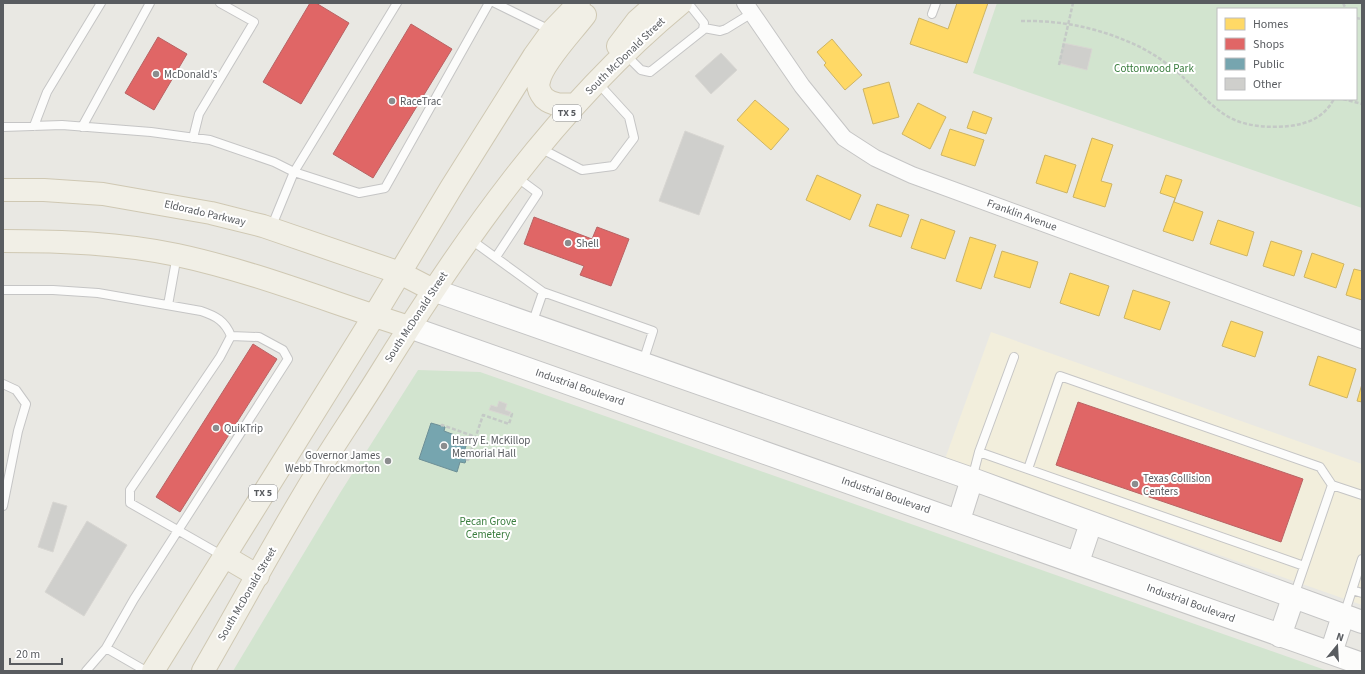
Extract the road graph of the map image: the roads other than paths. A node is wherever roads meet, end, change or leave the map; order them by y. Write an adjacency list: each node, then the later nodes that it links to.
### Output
1 (101, 3): 20 (lane)
2 (150, 3): 22 (lane)
3 (220, 3): 23 (lane)
4 (397, 3): 25 (lane)
5 (489, 3): 25 (lane)
6 (495, 3): 16 (lane)
7 (579, 3): 16 (main road, TX 5)
8 (589, 3): 19 (main road)
9 (657, 3): 18 (main road)
10 (681, 3): 17 (main road, South McDonald Street / TX 5)
11 (688, 3): 15 (lane)
12 (936, 3): 14 (lane)
13 (749, 8): 15 (lane); 42 (street, Franklin Avenue)
14 (932, 14)
15 (704, 28): 17 (lane)
16 (552, 31): 33 (main road, TX 5)
17 (625, 53): 18 (main road, South McDonald Street / TX 5)
18 (598, 80): 19 (main road, South McDonald Street / TX 5); 24 (lane)
19 (576, 104): 24 (main road, South McDonald Street / TX 5)
20 (34, 126): 21 (lane); 22 (lane)
21 (3, 127)
22 (82, 127): 23 (lane)
23 (193, 138): 25 (lane)
24 (538, 147): 26 (main road, South McDonald Street / TX 5)
25 (294, 172): 28 (lane)
26 (515, 176): 29 (main road, South McDonald Street / TX 5); 32 (lane)
27 (3, 190): 28 (main road, Eldorado Parkway)
28 (270, 229): 33 (main road, Eldorado Parkway)
29 (469, 238): 32 (lane); 35 (main road, South McDonald Street / TX 5)
30 (3, 241): 31 (main road)
31 (177, 255): 37 (lane); 38 (main road)
32 (496, 257): 36 (lane)
33 (400, 273): 35 (main road, Eldorado Parkway); 38 (main road, TX 5)
34 (3, 290): 37 (lane)
35 (433, 290): 39 (main road); 40 (main road, South McDonald Street / TX 5)
36 (543, 292): 39 (lane); 44 (lane)
37 (168, 305): 41 (lane)
38 (374, 316): 40 (main road); 46 (main road, TX 5)
39 (532, 324): 44 (main road)
40 (408, 327): 48 (main road, South McDonald Street / TX 5); 54 (main road, Industrial Boulevard)
41 (231, 336): 56 (lane); 56 (lane)
42 (1362, 340)
43 (1014, 357): 47 (lane)
44 (642, 364): 50 (main road)
45 (3, 384): 53 (lane)
46 (290, 451): 48 (main road); 57 (main road, TX 5)
47 (979, 452): 49 (lane); 50 (lane)
48 (323, 464): 61 (main road, South McDonald Street / TX 5)
49 (1028, 469): 51 (lane); 60 (lane)
50 (972, 480): 54 (main road); 55 (main road)
51 (1332, 485): 52 (lane); 60 (lane)
52 (1362, 495)
53 (3, 506)
54 (959, 520): 59 (main road, Industrial Boulevard)
55 (1091, 522): 59 (main road); 64 (main road)
56 (179, 529): 57 (lane); 67 (lane)
57 (224, 556): 61 (main road); 72 (main road, TX 5)
58 (1362, 559): 62 (lane)
59 (1078, 562): 66 (main road, Industrial Boulevard)
60 (1304, 566): 64 (lane)
61 (258, 576): 73 (main road, South McDonald Street / TX 5)
62 (1352, 590): 63 (lane); 65 (lane)
63 (1362, 594)
64 (1293, 598): 65 (main road); 66 (main road)
65 (1353, 619): 68 (main road)
66 (1280, 636): 68 (main road, Industrial Boulevard)
67 (106, 648): 70 (lane); 71 (lane)
68 (1331, 653): 69 (main road, Industrial Boulevard)
69 (1362, 664)
70 (86, 671)
71 (146, 671)
72 (153, 671)
73 (203, 671)

